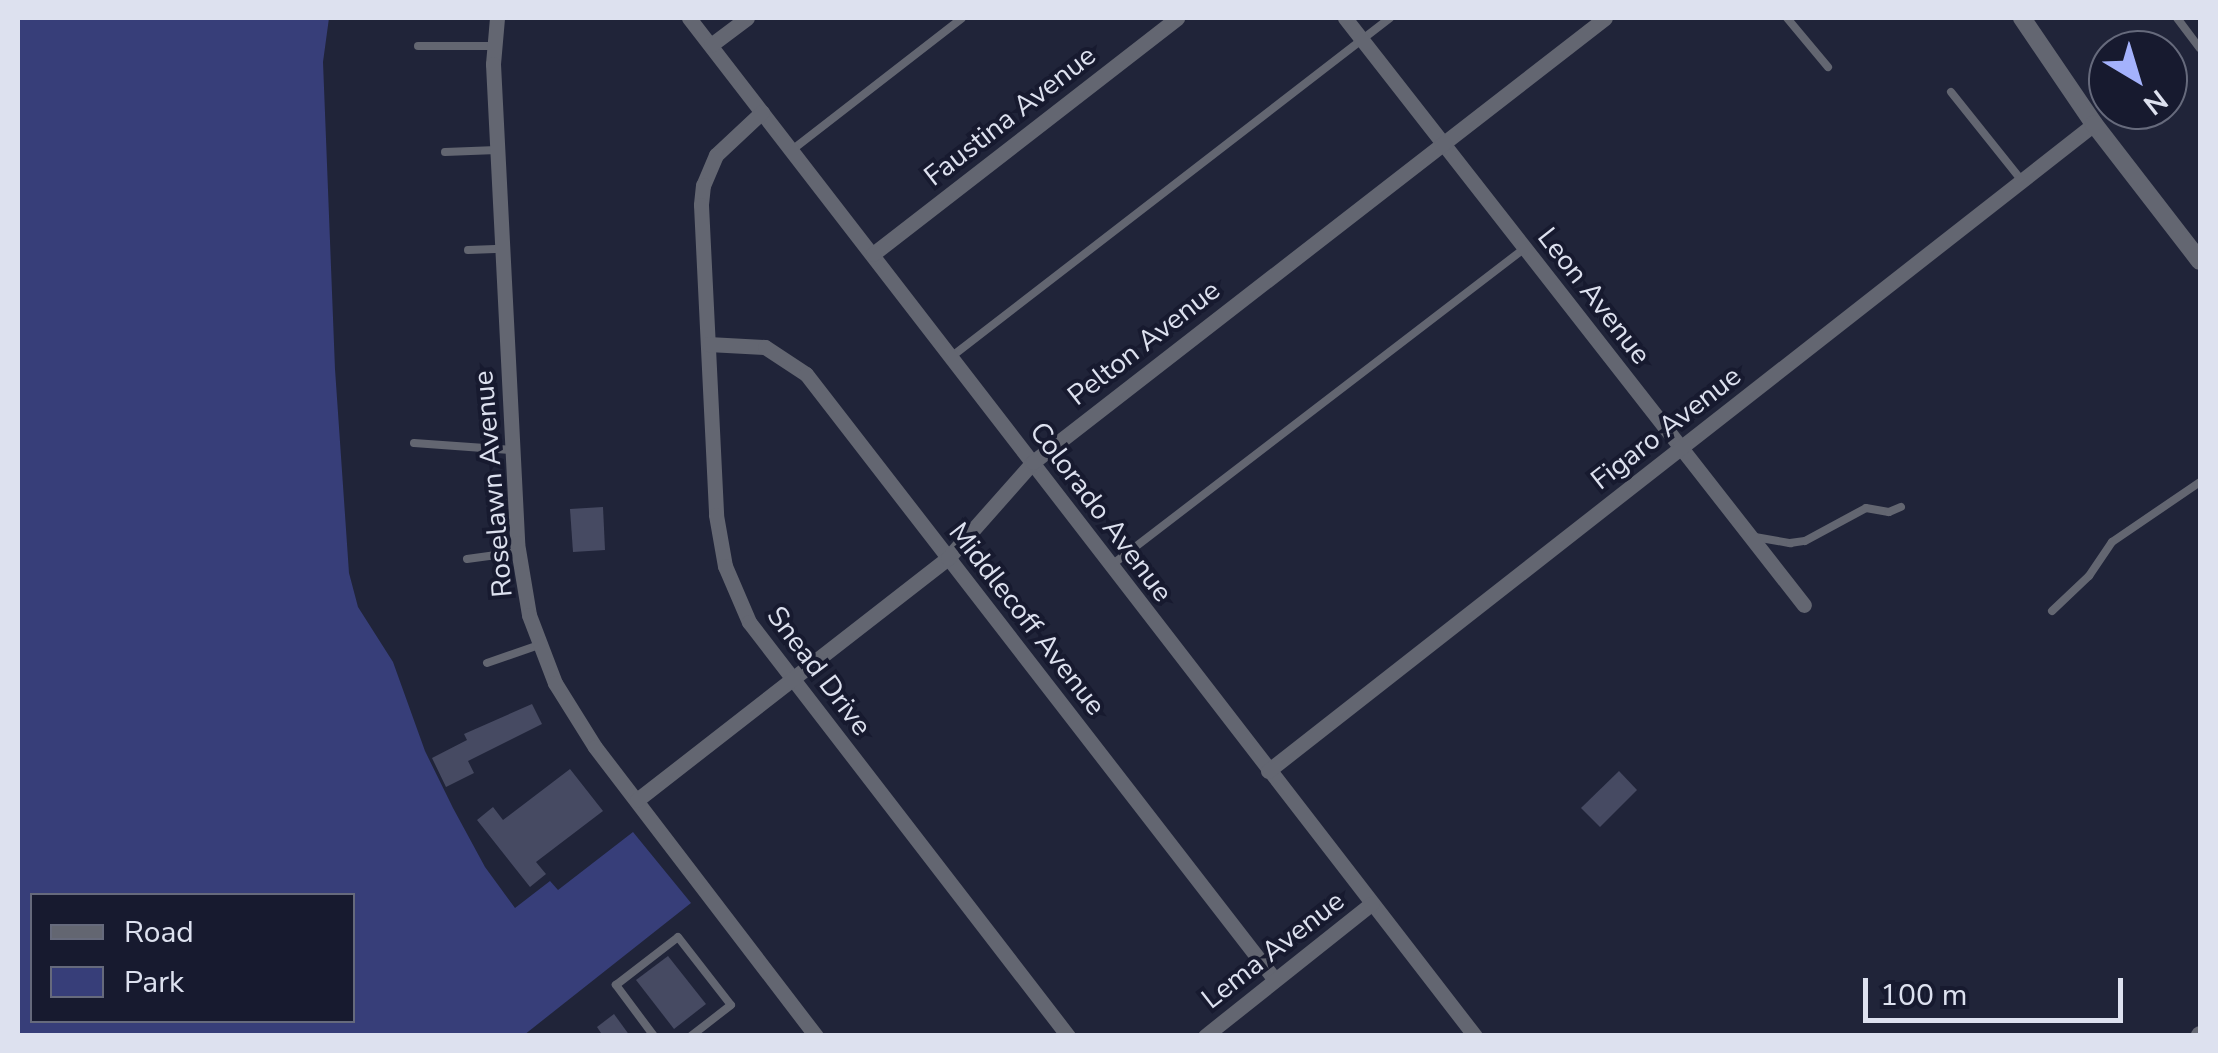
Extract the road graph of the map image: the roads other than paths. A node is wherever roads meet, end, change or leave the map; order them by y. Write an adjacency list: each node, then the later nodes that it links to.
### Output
1 (496, 18): 15 (street, Roselawn Avenue)
2 (689, 18): 13 (street, Colorado Avenue)
3 (746, 18): 13 (street)
4 (962, 18): 25 (lane)
5 (1177, 18): 31 (street, Faustina Avenue)
6 (1345, 18): 12 (street, Leon Avenue)
7 (1390, 18): 12 (lane)
8 (1605, 18): 23 (street, Pelton Avenue)
9 (1786, 18): 17 (lane)
10 (2022, 18): 20 (street)
11 (2177, 18): 16 (lane)
12 (1362, 40): 23 (street, Leon Avenue); 34 (lane)
13 (711, 45): 19 (street, Colorado Avenue)
14 (418, 46): 15 (lane)
15 (494, 46): 24 (street, Roselawn Avenue)
16 (2200, 48)
17 (1828, 68)
18 (1951, 92): 27 (lane)
19 (762, 112): 25 (street, Colorado Avenue); 33 (street, Snead Drive)
20 (2088, 115)
21 (2088, 129): 27 (street, Figaro Avenue)
22 (2099, 130): 32 (street)
23 (1445, 141): 28 (street, Leon Avenue); 38 (street, Pelton Avenue)
24 (498, 150): 26 (lane); 30 (street, Roselawn Avenue)
25 (792, 150): 31 (street, Colorado Avenue)
26 (445, 152)
27 (2022, 180): 36 (street, Figaro Avenue)
28 (1525, 248): 36 (street, Leon Avenue); 45 (lane)
29 (468, 250): 30 (lane)
30 (502, 250): 37 (street, Roselawn Avenue)
31 (873, 254): 34 (street, Colorado Avenue)
32 (2200, 261)
33 (708, 344): 43 (street, Middlecoff Avenue); 50 (street, Snead Drive)
34 (952, 357): 38 (street, Colorado Avenue)
35 (414, 442): 37 (lane)
36 (1681, 447): 41 (street, Leon Avenue); 51 (street, Figaro Avenue)
37 (512, 450): 42 (street, Roselawn Avenue)
38 (1033, 462): 43 (street, Pelton Avenue); 45 (street, Colorado Avenue)
39 (2200, 482): 47 (lane)
40 (1901, 506): 41 (lane)
41 (1750, 536): 46 (street, Leon Avenue)
42 (518, 552): 44 (lane); 48 (street, Roselawn Avenue)
43 (948, 558): 50 (street, Pelton Avenue); 54 (street, Middlecoff Avenue)
44 (467, 560)
45 (1110, 567): 51 (street, Colorado Avenue)
46 (1804, 605)
47 (2052, 612)
48 (539, 646): 49 (lane); 52 (street, Roselawn Avenue)
49 (487, 663)
50 (792, 681): 52 (street, Pelton Avenue); 58 (street, Snead Drive)
51 (1268, 771): 53 (street, Colorado Avenue)
52 (637, 800): 57 (street, Roselawn Avenue)
53 (1372, 903): 54 (street, Lema Avenue); 60 (street, Colorado Avenue)
54 (1275, 980): 59 (street, Lema Avenue)
55 (654, 1036): 56 (lane)
56 (690, 1036)
57 (816, 1036)
58 (1068, 1036)
59 (1204, 1036)
60 (1475, 1036)

